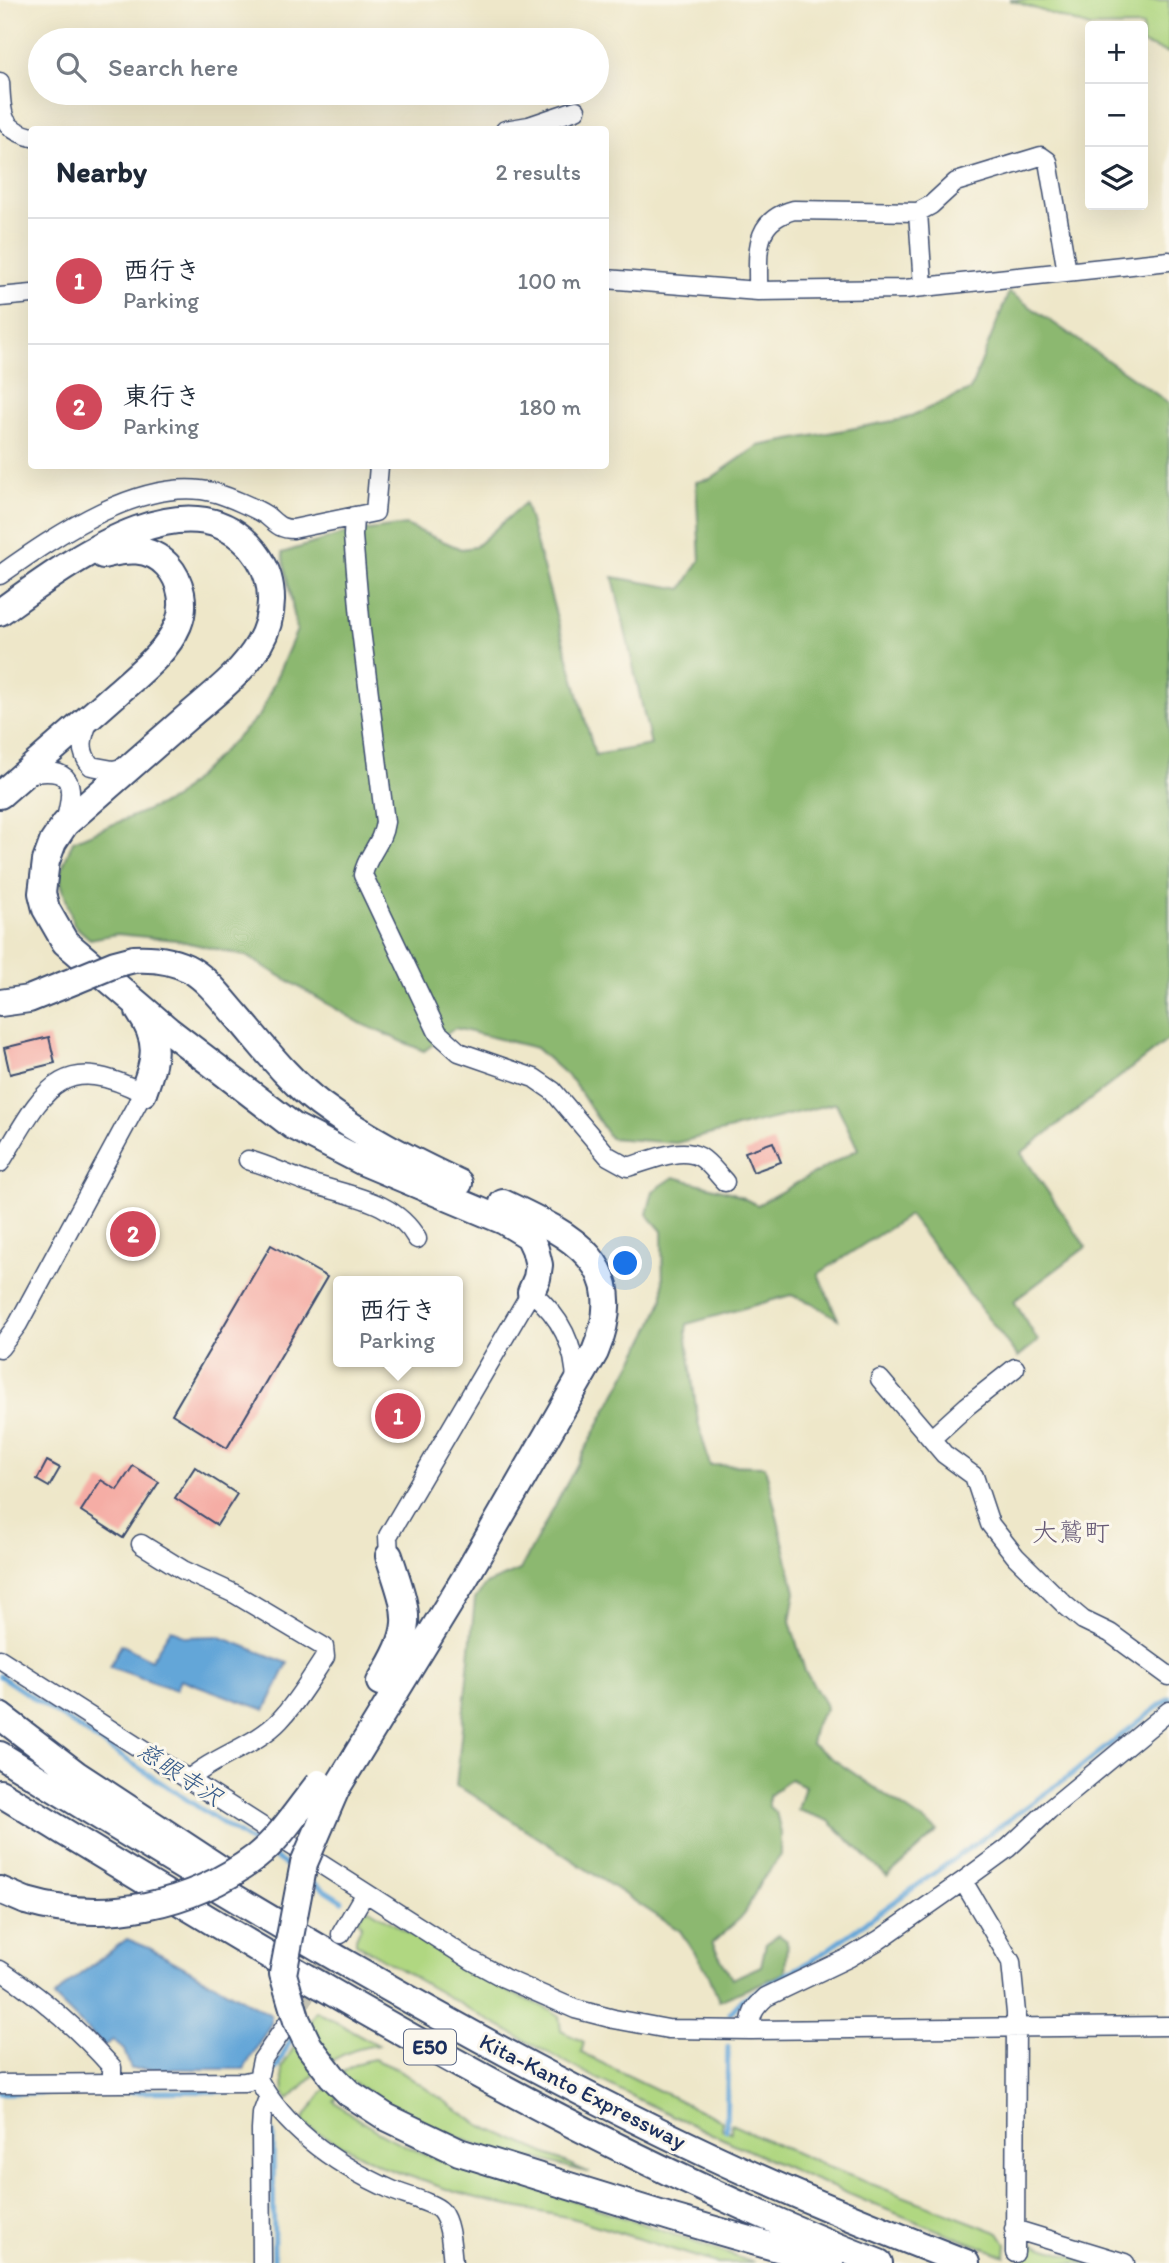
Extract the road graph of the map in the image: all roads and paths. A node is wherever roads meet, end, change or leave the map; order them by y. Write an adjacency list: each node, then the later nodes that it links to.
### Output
1 (0, 82): 4 (street)
2 (576, 110): 3 (street)
3 (528, 126)
4 (28, 136)
5 (918, 212): 7 (street); 9 (street); 10 (street)
6 (1169, 261): 7 (street)
7 (1067, 272): 9 (street)
8 (609, 279): 10 (street)
9 (923, 286): 10 (street)
10 (758, 291)
11 (28, 294): 12 (street)
12 (0, 297)
13 (379, 469): 14 (street)
14 (354, 516): 16 (street); 28 (street)
15 (67, 565): 17 (highway); 18 (highway); 19 (highway)
16 (0, 575)
17 (0, 612)
18 (92, 716): 19 (street); 20 (highway)
19 (131, 766): 22 (highway)
20 (23, 775): 21 (highway); 22 (street)
21 (0, 795)
22 (65, 824): 23 (highway)
23 (132, 1001): 25 (highway); 30 (highway)
24 (0, 1003): 34 (highway, bridge)
25 (143, 1093): 27 (street); 31 (street)
26 (248, 1160): 29 (street)
27 (0, 1163)
28 (725, 1182)
29 (417, 1239)
30 (531, 1292): 34 (street); 37 (street)
31 (0, 1348)
32 (1015, 1368): 35 (street)
33 (880, 1379): 35 (street)
34 (576, 1385): 44 (highway)
35 (932, 1438): 39 (street)
36 (141, 1544): 43 (street)
37 (389, 1556): 44 (highway)
38 (0, 1659): 43 (street)
39 (1169, 1676)
40 (1169, 1711): 46 (street)
41 (0, 1716): 50 (highway)
42 (0, 1755): 50 (highway, Kita-Kanto Expressway / E50)
43 (188, 1780): 48 (street)
44 (327, 1786): 47 (highway, bridge); 64 (highway, bridge)
45 (0, 1793): 65 (highway, Kita-Kanto Expressway / E50)
46 (963, 1881): 54 (street); 55 (street)
47 (0, 1890)
48 (365, 1893): 49 (street); 55 (street)
49 (341, 1934)
50 (309, 1943): 66 (highway, Kita-Kanto Expressway / E50)
51 (0, 1970): 57 (street)
52 (302, 2002): 56 (street)
53 (1169, 2026): 54 (street)
54 (1016, 2028): 55 (street); 60 (street)
55 (751, 2030)
56 (258, 2079): 57 (street); 59 (street)
57 (112, 2082): 58 (street)
58 (0, 2084)
59 (268, 2098): 62 (street); 63 (street)
60 (1014, 2229): 61 (street); 67 (street)
61 (1015, 2253)
62 (262, 2263)
63 (453, 2263)
64 (830, 2263)
65 (879, 2263)
66 (966, 2263)
67 (1125, 2263)

